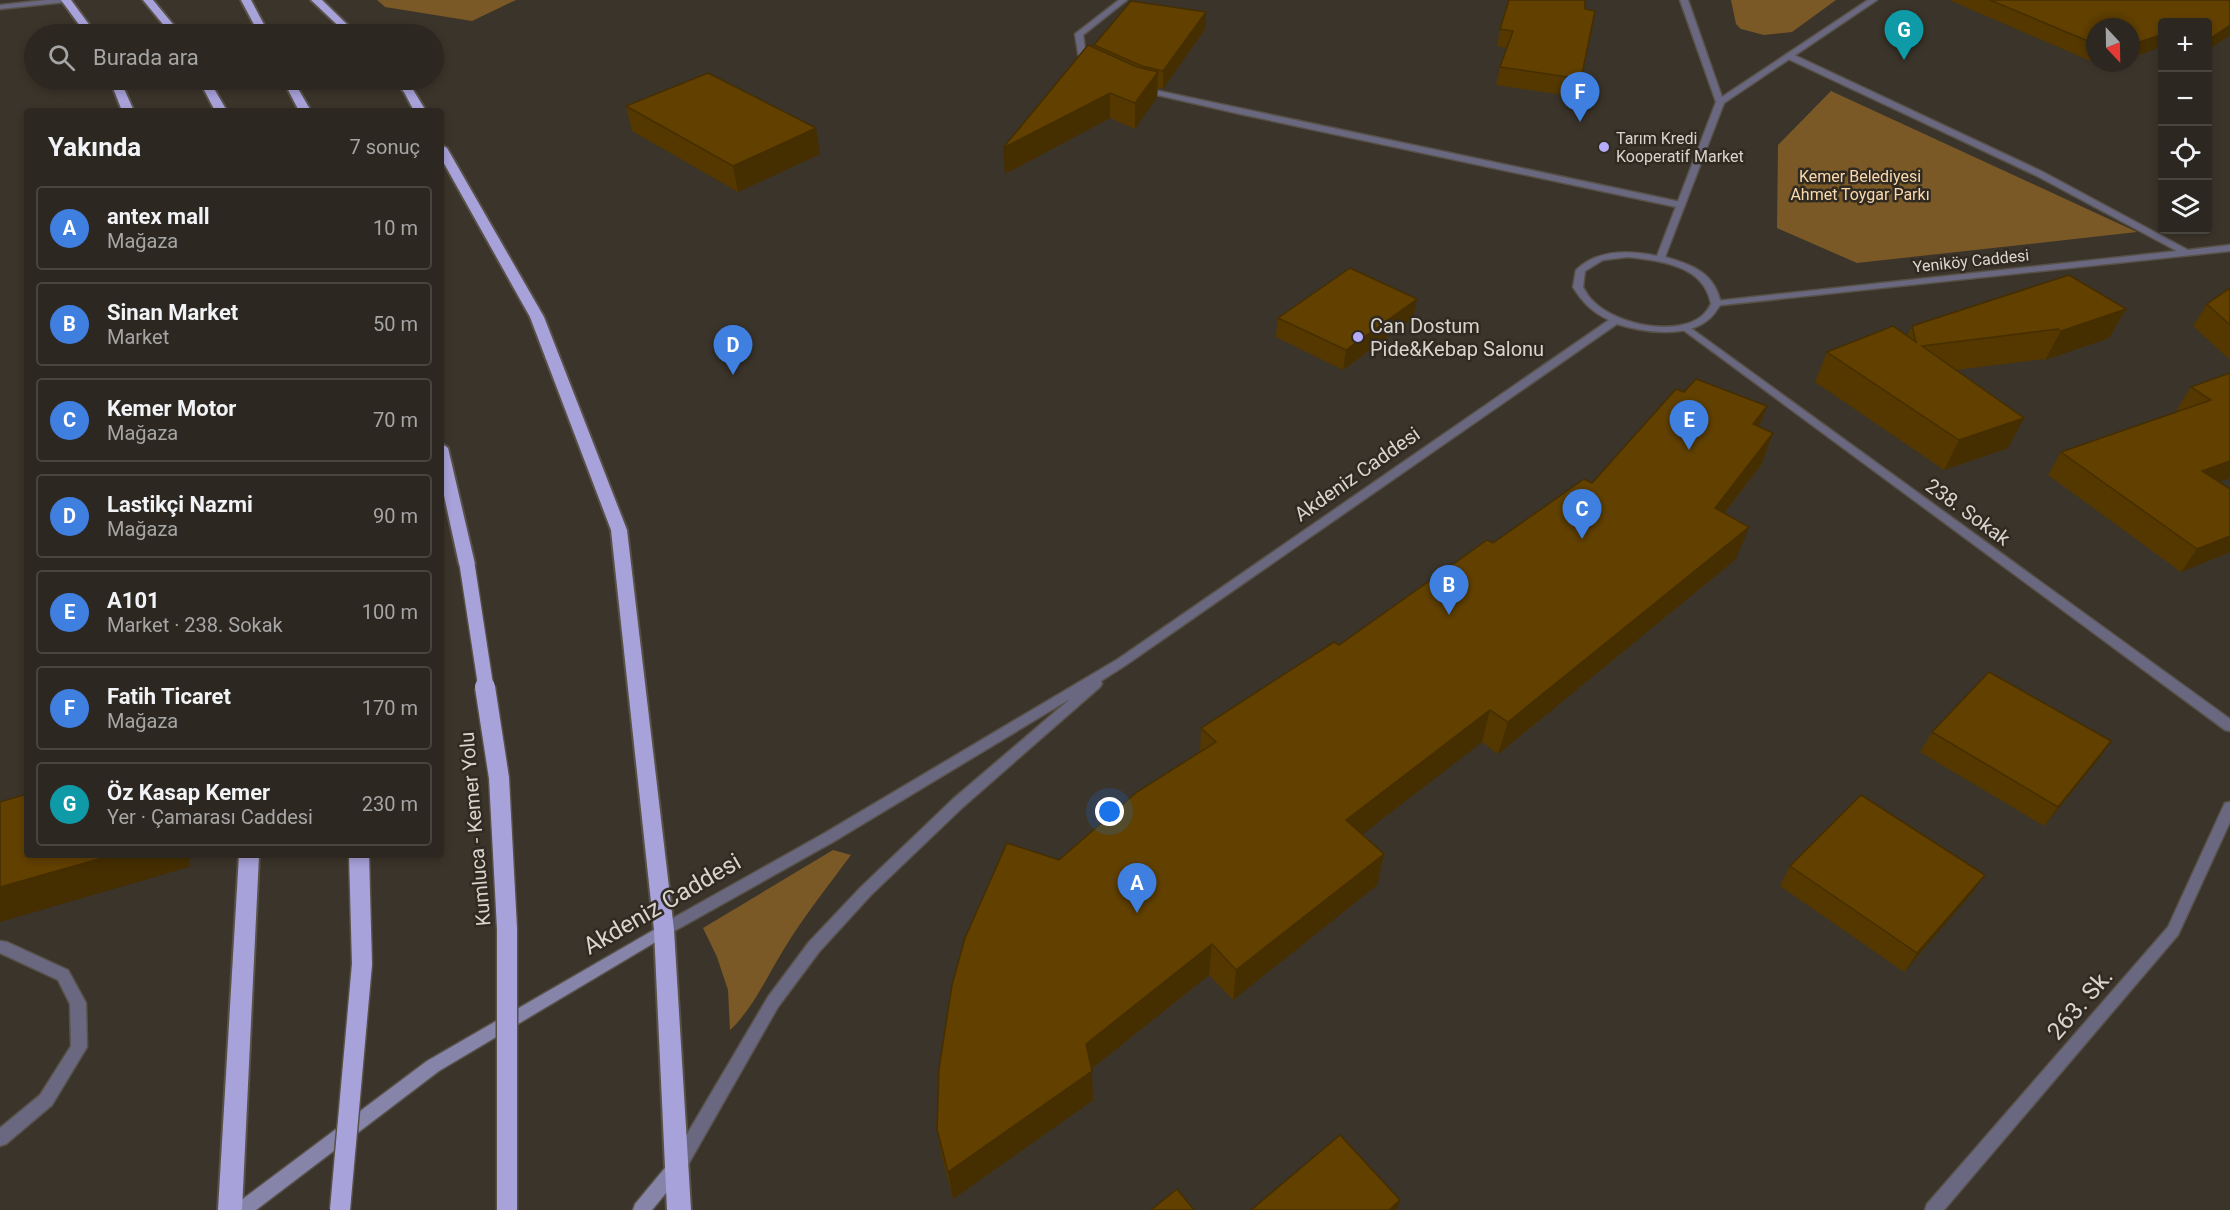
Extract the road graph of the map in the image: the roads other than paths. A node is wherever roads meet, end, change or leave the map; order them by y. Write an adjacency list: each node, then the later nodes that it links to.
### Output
1 (66, 0): 8 (street); 9 (highway)
2 (148, 0): 10 (highway)
3 (246, 0): 11 (highway)
4 (316, 0): 12 (highway)
5 (1123, 0): 14 (street)
6 (1684, 0): 20 (street)
7 (1873, 0): 13 (street)
8 (0, 8)
9 (84, 24)
10 (168, 24)
11 (259, 24)
12 (341, 24)
13 (1789, 56): 20 (street); 28 (street)
14 (1092, 67)
15 (1138, 88): 26 (street)
16 (119, 90): 21 (highway)
17 (209, 90): 22 (highway)
18 (293, 90): 23 (highway)
19 (408, 90): 24 (highway)
20 (1720, 102): 26 (street)
21 (127, 108)
22 (219, 108)
23 (303, 108)
24 (418, 108)
25 (444, 153): 39 (highway)
26 (1681, 205): 29 (street)
27 (2230, 248): 28 (street, Yeniköy Caddesi)
28 (2187, 253): 30 (street, Yeniköy Caddesi)
29 (1661, 257): 30 (street); 31 (street)
30 (1716, 304): 32 (street)
31 (1616, 320): 32 (street); 34 (street, Akdeniz Caddesi)
32 (1685, 327): 35 (street, 238. Sokak)
33 (444, 461): 46 (highway, Kumluca - Kemer Yolu, bridge)
34 (1122, 662): 39 (street, Akdeniz Caddesi); 42 (street, Akdeniz Caddesi)
35 (2230, 726)
36 (2230, 807): 49 (street, 263. Sk.)
37 (249, 858): 43 (highway)
38 (359, 858): 45 (highway, bridge)
39 (664, 930): 42 (highway); 44 (main road, Akdeniz Caddesi)
40 (2, 947): 41 (street)
41 (0, 1138)
42 (679, 1165): 47 (main road, Akdeniz Caddesi); 48 (highway)
43 (230, 1210)
44 (242, 1210)
45 (340, 1210)
46 (507, 1210)
47 (641, 1210)
48 (679, 1210)
49 (1933, 1210)

